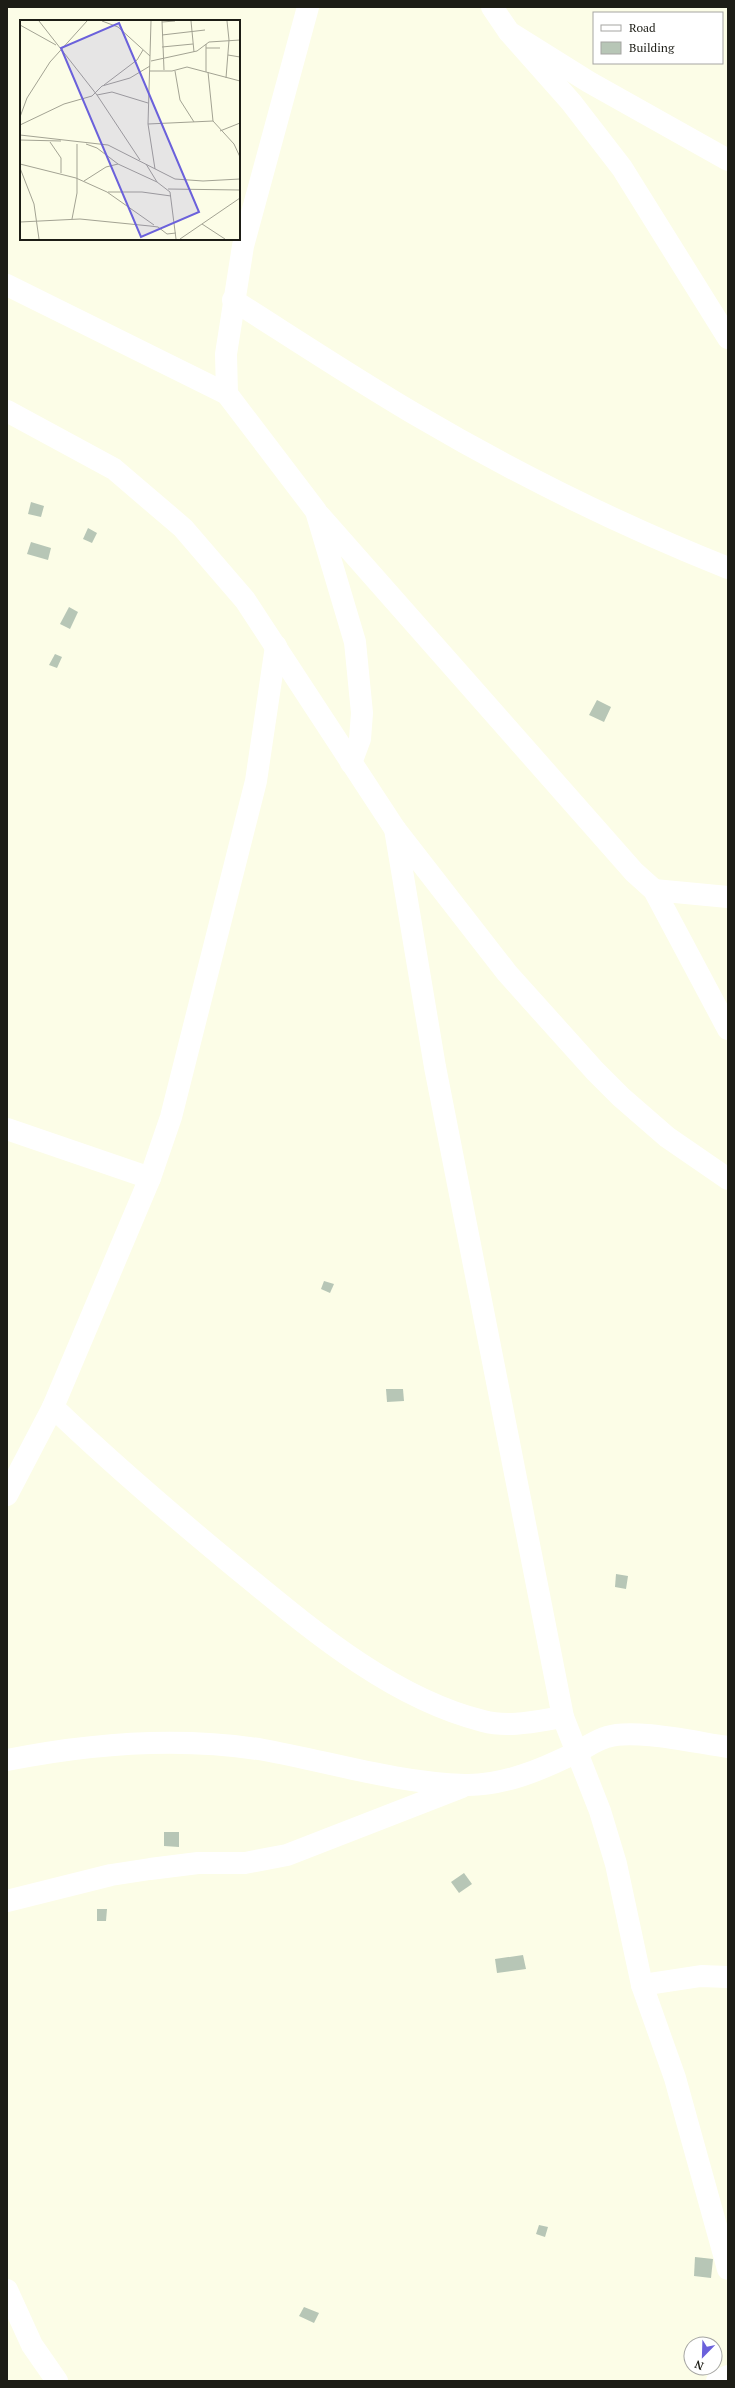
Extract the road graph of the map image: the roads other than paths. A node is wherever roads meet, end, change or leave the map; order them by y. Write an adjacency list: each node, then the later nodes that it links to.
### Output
1 (308, 7): 6 (street)
2 (492, 7): 3 (street)
3 (509, 32): 4 (street); 7 (street)
4 (728, 160)
5 (7, 285): 8 (street)
6 (233, 300): 8 (street); 11 (street)
7 (728, 338)
8 (227, 394): 10 (street)
9 (7, 411): 12 (street)
10 (316, 511): 13 (street); 15 (street)
11 (728, 568)
12 (276, 646): 13 (street); 19 (street)
13 (351, 763): 14 (street)
14 (395, 829): 20 (street); 23 (street)
15 (654, 890): 16 (street); 17 (street)
16 (728, 896)
17 (728, 1029)
18 (7, 1129): 19 (street)
19 (150, 1178): 21 (street)
20 (728, 1179)
21 (53, 1407): 22 (street); 23 (street)
22 (7, 1495)
23 (563, 1716): 25 (street)
24 (728, 1747): 25 (street)
25 (576, 1752): 27 (street); 30 (street)
26 (7, 1760): 27 (street)
27 (466, 1785): 28 (street)
28 (7, 1901)
29 (728, 1977): 30 (street)
30 (642, 1984): 31 (street)
31 (728, 2269)
32 (7, 2290): 34 (street)
33 (728, 2376): 35 (street)
34 (57, 2381)
35 (717, 2381)

